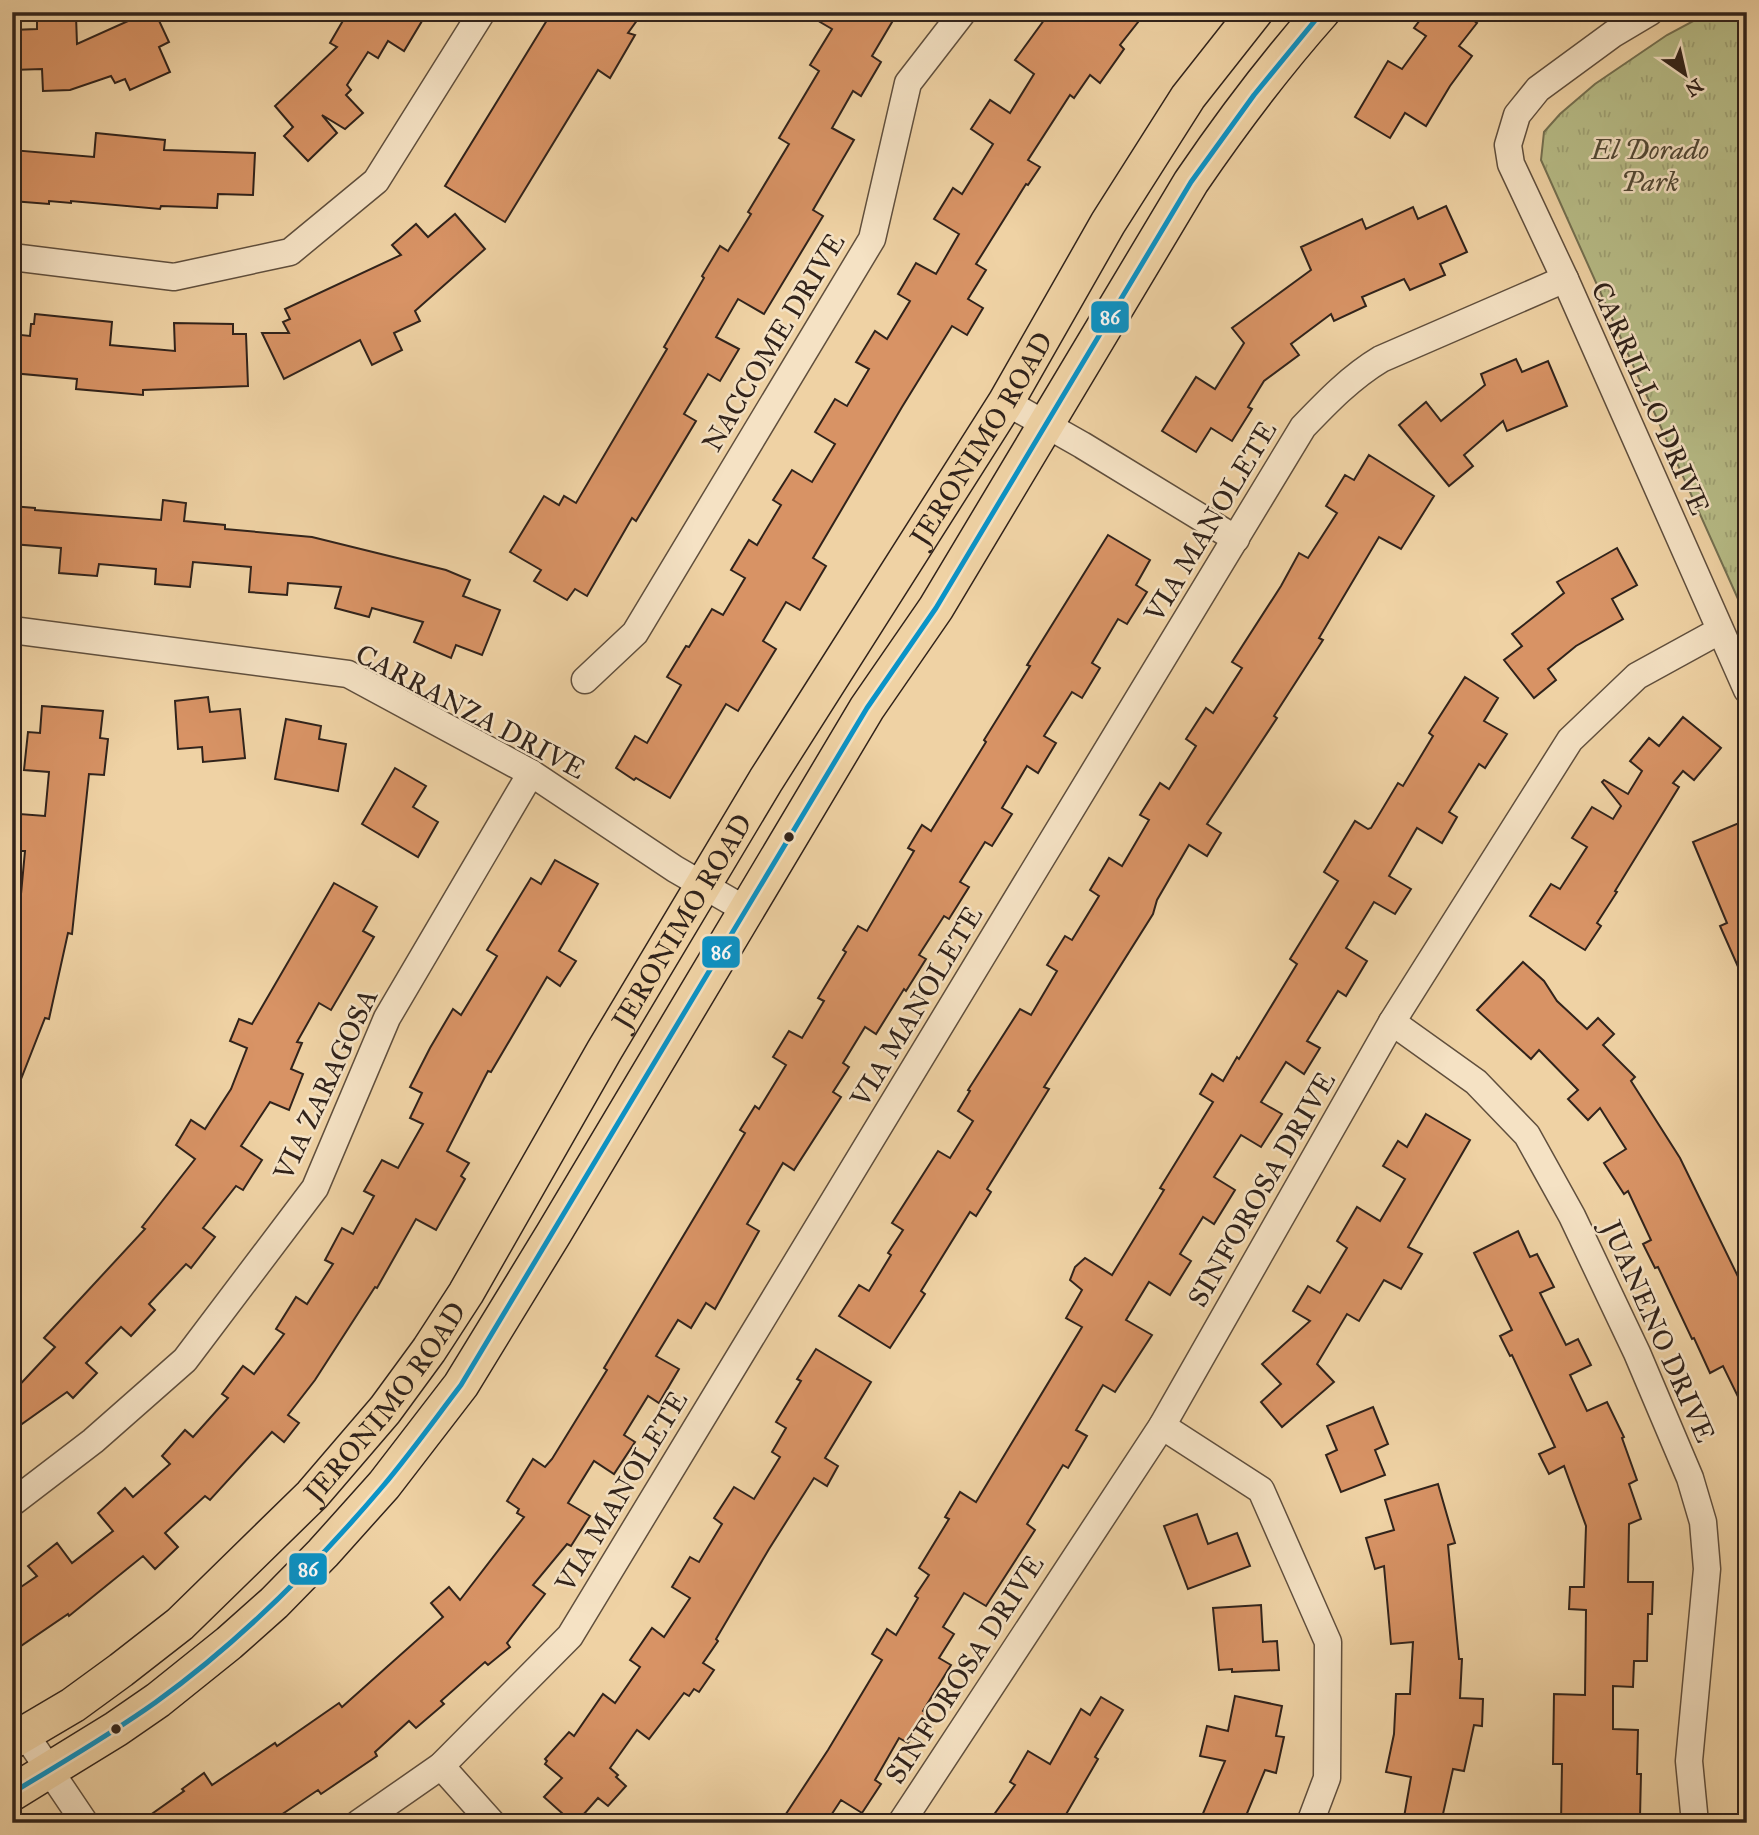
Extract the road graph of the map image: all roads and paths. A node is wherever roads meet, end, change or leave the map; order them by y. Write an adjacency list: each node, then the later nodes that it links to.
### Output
1 (482, 12): 6 (street)
2 (963, 12): 13 (street, NACCOME DRIVE)
3 (1255, 12): 8 (main road, JERONIMO ROAD)
4 (1322, 12): 9 (main road, JERONIMO ROAD)
5 (1650, 12): 7 (street, CARRILLO DRIVE)
6 (12, 257)
7 (1565, 279): 10 (street, VIA MANOLETE); 12 (street, CARRILLO DRIVE)
8 (1006, 402): 9 (street); 16 (main road, JERONIMO ROAD)
9 (1046, 427): 10 (street); 17 (main road, JERONIMO ROAD)
10 (1236, 539): 22 (street, VIA MANOLETE)
11 (12, 630): 15 (street, CARRANZA DRIVE)
12 (1719, 631): 14 (street, CARRILLO DRIVE); 18 (street, SINFOROSA DRIVE)
13 (585, 680)
14 (1747, 690)
15 (531, 774): 16 (street, CARRANZA DRIVE); 20 (street, VIA ZARAGOSA)
16 (704, 885): 17 (street, CARRANZA DRIVE); 21 (main road, JERONIMO ROAD)
17 (746, 910): 23 (main road, JERONIMO ROAD)
18 (1392, 1022): 19 (street, SINFOROSA DRIVE); 30 (street, JUANENO DRIVE)
19 (1162, 1426): 28 (street, SINFOROSA DRIVE); 29 (street)
20 (12, 1503)
21 (19, 1737): 23 (street)
22 (441, 1766): 26 (street, VIA MANOLETE); 27 (street)
23 (51, 1770): 24 (main road, JERONIMO ROAD); 25 (street)
24 (12, 1793)
25 (85, 1823)
26 (359, 1823)
27 (492, 1823)
28 (901, 1823)
29 (1310, 1823)
30 (1695, 1823)

